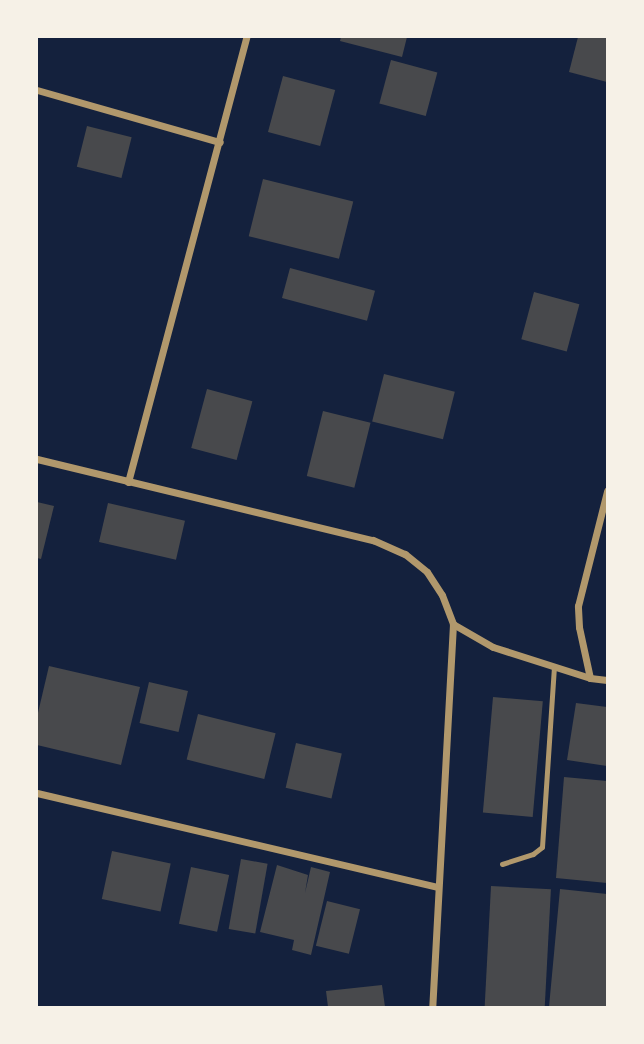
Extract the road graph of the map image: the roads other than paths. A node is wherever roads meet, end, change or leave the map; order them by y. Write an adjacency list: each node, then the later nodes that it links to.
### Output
1 (246, 37): 3 (street)
2 (37, 90): 3 (street)
3 (220, 142): 5 (street)
4 (37, 459): 5 (street)
5 (128, 482): 7 (street)
6 (607, 491): 9 (street)
7 (453, 624): 8 (street); 13 (street)
8 (554, 666): 9 (street); 12 (lane)
9 (590, 678): 10 (street)
10 (607, 680)
11 (37, 793): 13 (street)
12 (502, 864)
13 (437, 887): 14 (street)
14 (432, 1007)

